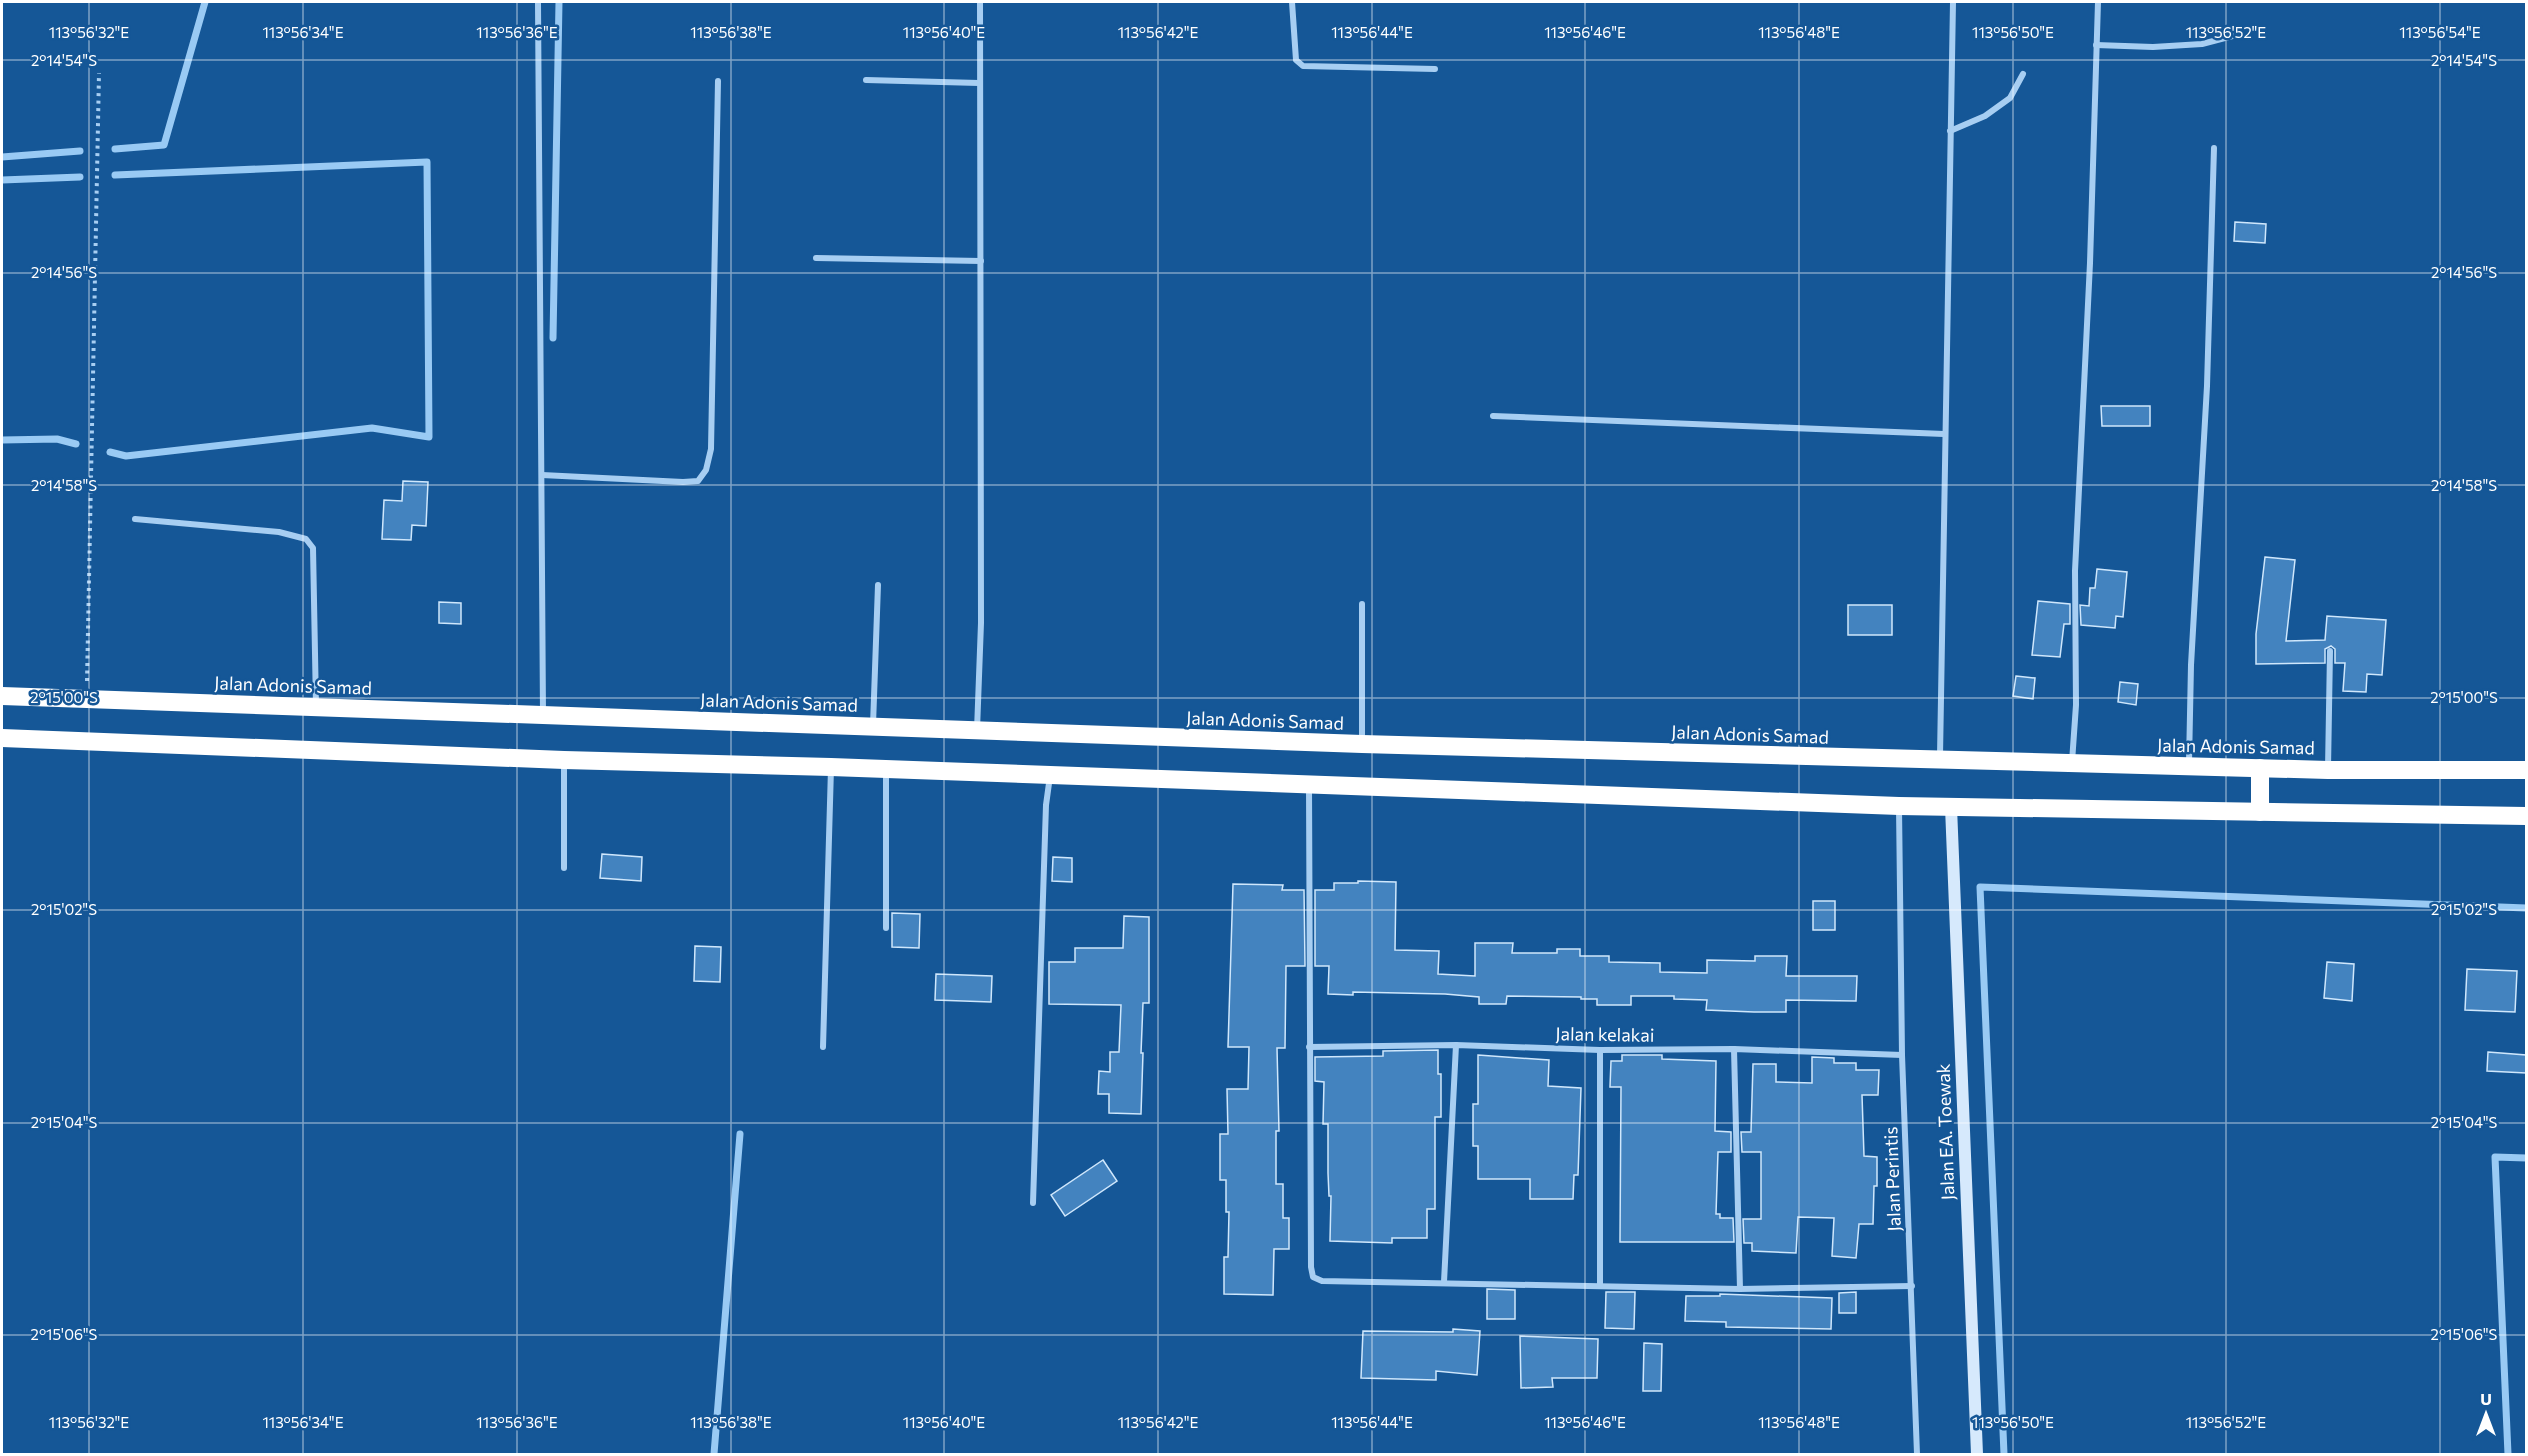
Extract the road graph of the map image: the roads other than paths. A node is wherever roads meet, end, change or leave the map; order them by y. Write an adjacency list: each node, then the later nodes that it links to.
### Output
1 (980, 2): 12 (street)
2 (1292, 2): 8 (street)
3 (1953, 2): 13 (street)
4 (2098, 2): 7 (street)
5 (538, 3): 19 (street)
6 (2240, 34): 7 (street)
7 (2097, 45): 33 (street)
8 (1435, 69)
9 (2023, 74): 13 (street)
10 (866, 80): 12 (street)
11 (718, 81): 19 (street)
12 (979, 83): 16 (street)
13 (1950, 131): 18 (street)
14 (2214, 148): 35 (street)
15 (816, 258): 16 (street)
16 (981, 261): 28 (street)
17 (1493, 416): 18 (street)
18 (1944, 434): 32 (street)
19 (542, 475): 26 (street)
20 (135, 519): 25 (street)
21 (878, 585): 27 (street)
22 (1362, 604): 30 (street)
23 (2330, 651): 38 (street)
24 (2, 696): 25 (highway, Jalan Adonis Samad)
25 (316, 707): 26 (highway, Jalan Adonis Samad)
26 (543, 715): 27 (highway, Jalan Adonis Samad)
27 (873, 726): 28 (highway, Jalan Adonis Samad)
28 (977, 730): 30 (highway, Jalan Adonis Samad)
29 (2, 738): 31 (highway)
30 (1362, 744): 32 (highway, Jalan Adonis Samad)
31 (564, 760): 34 (highway); 46 (street)
32 (1940, 760): 33 (highway, Jalan Adonis Samad)
33 (2072, 763): 35 (highway, Jalan Adonis Samad)
34 (831, 767): 37 (highway); 49 (street)
35 (2189, 767): 36 (highway, Jalan Adonis Samad)
36 (2260, 768): 38 (highway, Jalan Adonis Samad); 44 (highway)
37 (886, 769): 40 (highway); 47 (street)
38 (2328, 770): 39 (highway, Jalan Adonis Samad)
39 (2526, 770)
40 (1050, 775): 41 (highway); 54 (street)
41 (1310, 785): 42 (highway); 50 (street)
42 (1899, 806): 43 (highway); 53 (street, Jalan Perintis)
43 (1951, 807): 44 (highway); 60 (street, Jalan EA. Toewak)
44 (2260, 813): 45 (highway)
45 (2526, 816)
46 (564, 868)
47 (886, 928)
48 (1456, 1045): 50 (street, Jalan kelakai); 52 (street, Jalan kelakai); 55 (street)
49 (823, 1047)
50 (1309, 1047): 55 (street)
51 (1734, 1049): 52 (street, Jalan kelakai); 53 (street, Jalan kelakai); 58 (street)
52 (1600, 1050): 56 (street)
53 (1902, 1055): 57 (street, Jalan Perintis)
54 (1033, 1203)
55 (1444, 1282): 56 (street)
56 (1600, 1285): 58 (street)
57 (1912, 1286): 58 (street); 59 (street, Jalan Perintis)
58 (1740, 1289)
59 (1917, 1455)
60 (1977, 1455)

